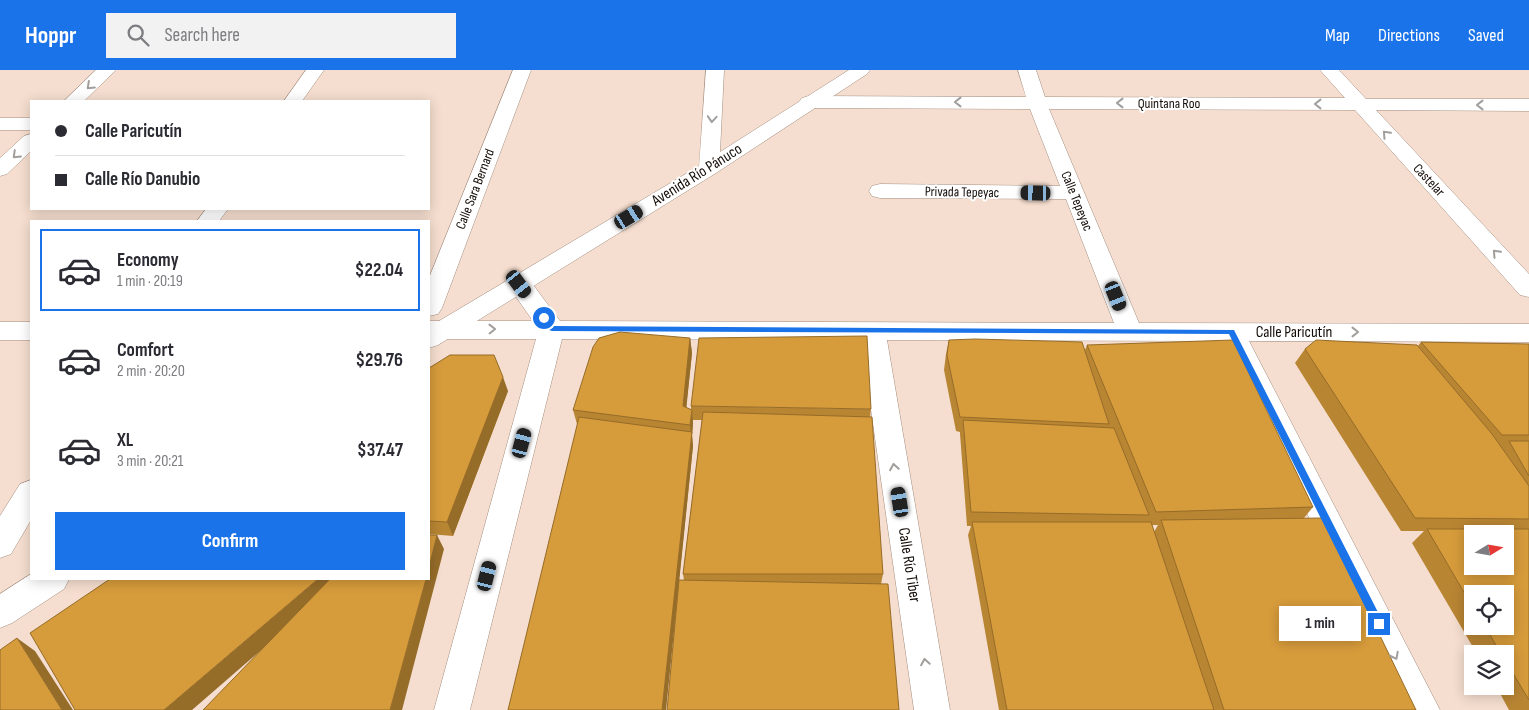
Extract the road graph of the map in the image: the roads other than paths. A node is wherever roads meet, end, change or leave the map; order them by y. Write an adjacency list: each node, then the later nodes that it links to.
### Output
1 (106, 70): 8 (street, one-way to 8)
2 (315, 70): 9 (street)
3 (522, 70): 23 (street, Calle Sara Bernard)
4 (715, 70): 17 (street, one-way to 17)
5 (861, 70): 10 (street, Avenida Río Pánuco)
6 (1027, 70): 11 (street, Calle Tepeyac)
7 (1329, 70): 12 (street, Castelar)
8 (74, 100)
9 (294, 100)
10 (809, 102): 11 (street, Quintana Roo, one-way to 10); 17 (street, Avenida Río Pánuco)
11 (1037, 102): 12 (street, Quintana Roo, one-way to 11); 20 (street, Calle Tepeyac)
12 (1359, 104): 13 (street, Quintana Roo, one-way to 12); 22 (street, Castelar, one-way to 12)
13 (1526, 108)
14 (0, 124): 15 (street)
15 (30, 124)
16 (30, 141): 18 (street, one-way to 18)
17 (709, 169): 21 (street, Avenida Río Pánuco)
18 (0, 170)
19 (880, 191): 20 (street, Privada Tepeyac)
20 (1074, 193): 28 (street, Calle Tepeyac)
21 (519, 284): 24 (street); 30 (street, Avenida Río Pánuco)
22 (1529, 289)
23 (430, 305)
24 (552, 328): 27 (street, Calle Paricutín); 30 (street, Calle Paricutín, one-way to 24); 36 (street)
25 (0, 331): 26 (street)
26 (30, 331)
27 (873, 331): 28 (street, Calle Paricutín); 37 (street, Calle Río Tiber, one-way to 27)
28 (1130, 331): 29 (street, Calle Paricutín)
29 (1231, 332): 31 (street, Calle Paricutín, one-way to 31); 38 (street, one-way to 38)
30 (434, 333)
31 (1529, 333)
32 (30, 495): 33 (street)
33 (0, 544)
34 (50, 580): 35 (street)
35 (0, 612)
36 (452, 710)
37 (932, 710)
38 (1422, 710)

